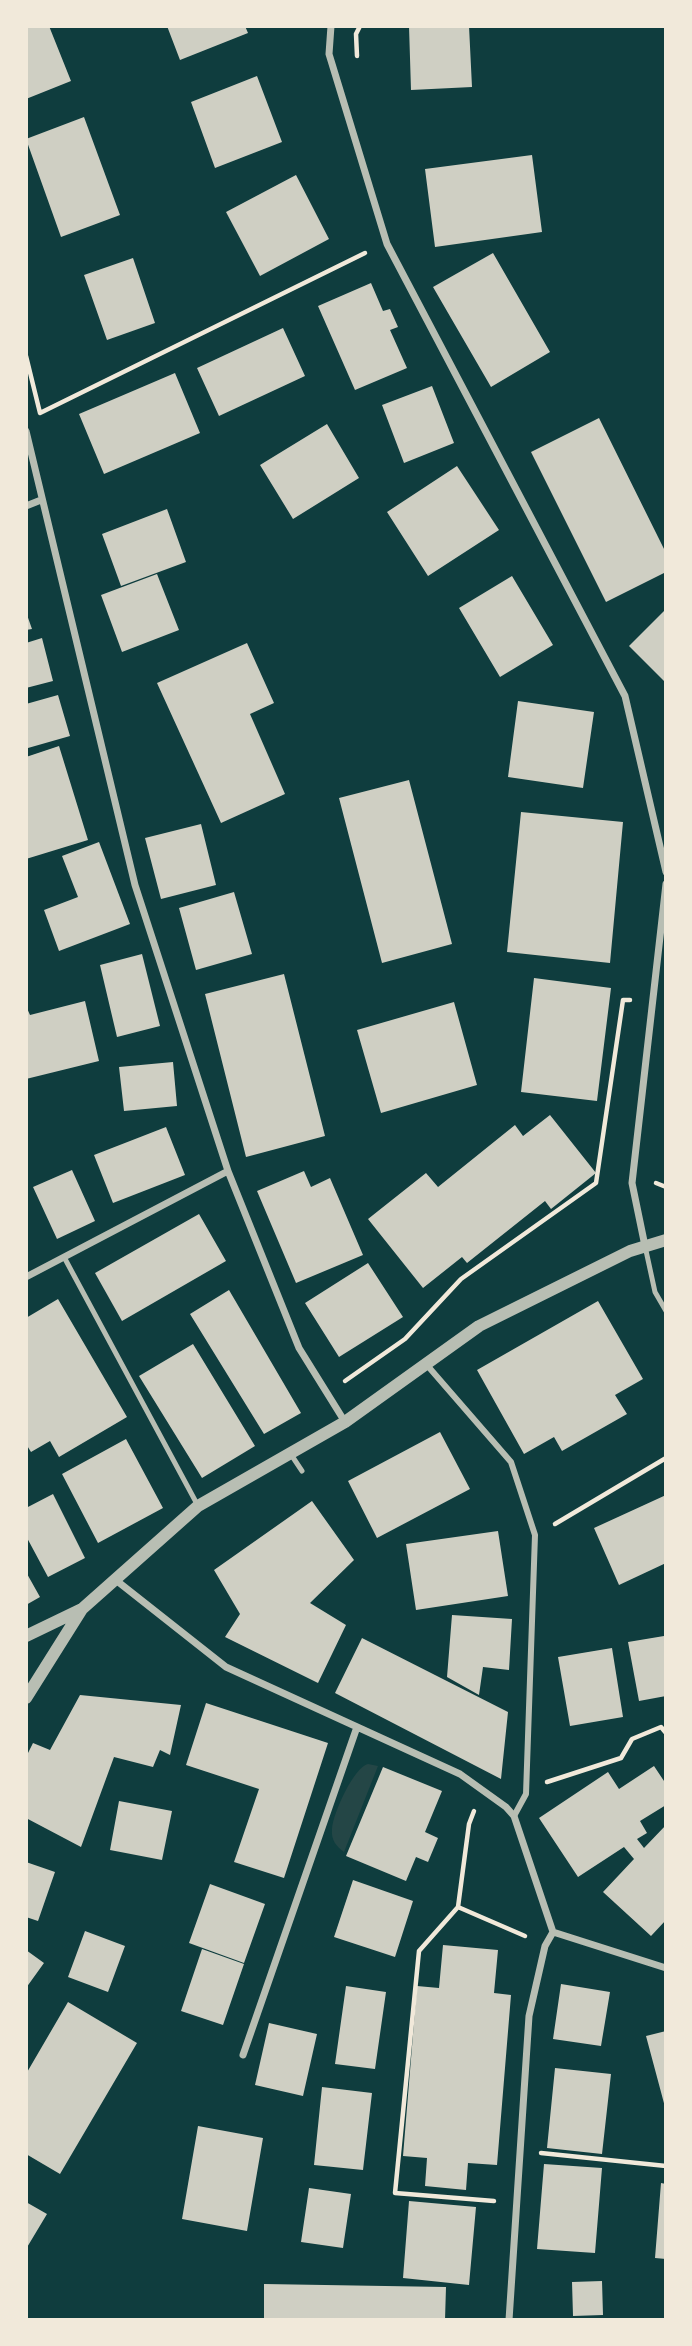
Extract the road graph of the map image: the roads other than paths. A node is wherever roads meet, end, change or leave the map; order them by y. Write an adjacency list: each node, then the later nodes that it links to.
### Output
1 (331, 26): 5 (street)
2 (26, 431): 3 (street)
3 (41, 500): 4 (street); 7 (street)
4 (26, 506)
5 (666, 872)
6 (666, 884): 9 (street)
7 (228, 1171): 10 (street); 14 (street)
8 (666, 1240): 9 (street)
9 (645, 1246): 12 (lane); 13 (street)
10 (64, 1257): 11 (street); 17 (lane)
11 (26, 1278)
12 (666, 1311)
13 (426, 1364): 14 (street); 23 (street)
14 (345, 1422): 15 (street)
15 (290, 1453): 16 (lane); 17 (street)
16 (302, 1471)
17 (198, 1506): 18 (street)
18 (117, 1581): 19 (street); 22 (street)
19 (82, 1609): 20 (street); 21 (street)
20 (26, 1636)
21 (26, 1698)
22 (357, 1727): 23 (street); 26 (street)
23 (514, 1816): 24 (street)
24 (553, 1932): 25 (street); 27 (street)
25 (666, 1968)
26 (243, 2054)
27 (509, 2320)

